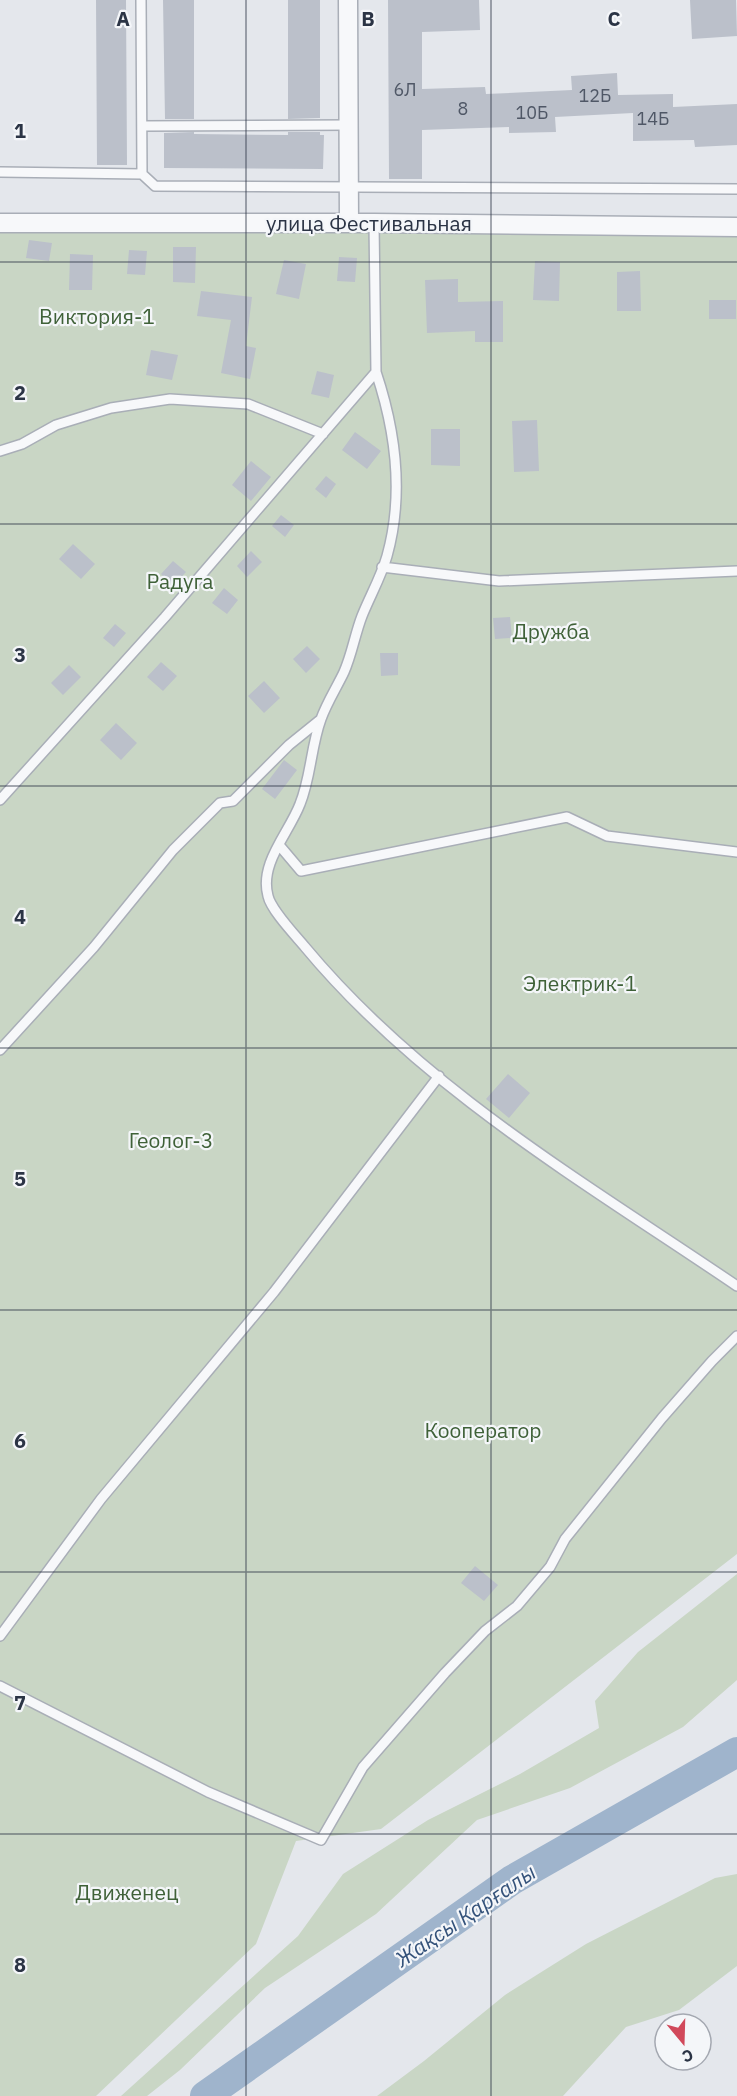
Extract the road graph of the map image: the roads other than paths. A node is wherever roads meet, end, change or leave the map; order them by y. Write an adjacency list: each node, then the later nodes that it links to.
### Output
1 (141, 0): 4 (lane)
2 (348, 0): 3 (street)
3 (349, 125): 4 (lane); 7 (street)
4 (142, 126): 6 (lane)
5 (0, 172): 6 (lane)
6 (142, 174): 7 (lane)
7 (349, 186): 8 (lane); 10 (street)
8 (737, 189)
9 (0, 223): 10 (street, улица Фестивальная)
10 (349, 223): 11 (street, улица Фестивальная)
11 (374, 223): 12 (street, улица Фестивальная); 13 (lane)
12 (737, 227)
13 (376, 372): 14 (lane); 16 (lane)
14 (323, 434): 15 (lane); 19 (lane)
15 (0, 452)
16 (382, 567): 17 (lane); 18 (lane)
17 (737, 571)
18 (320, 720): 20 (lane); 22 (lane)
19 (0, 800)
20 (279, 845): 21 (lane); 23 (lane)
21 (737, 852)
22 (0, 1050)
23 (439, 1076): 24 (lane); 26 (lane)
24 (737, 1286)
25 (737, 1336): 27 (lane)
26 (0, 1635)
27 (0, 1686)

